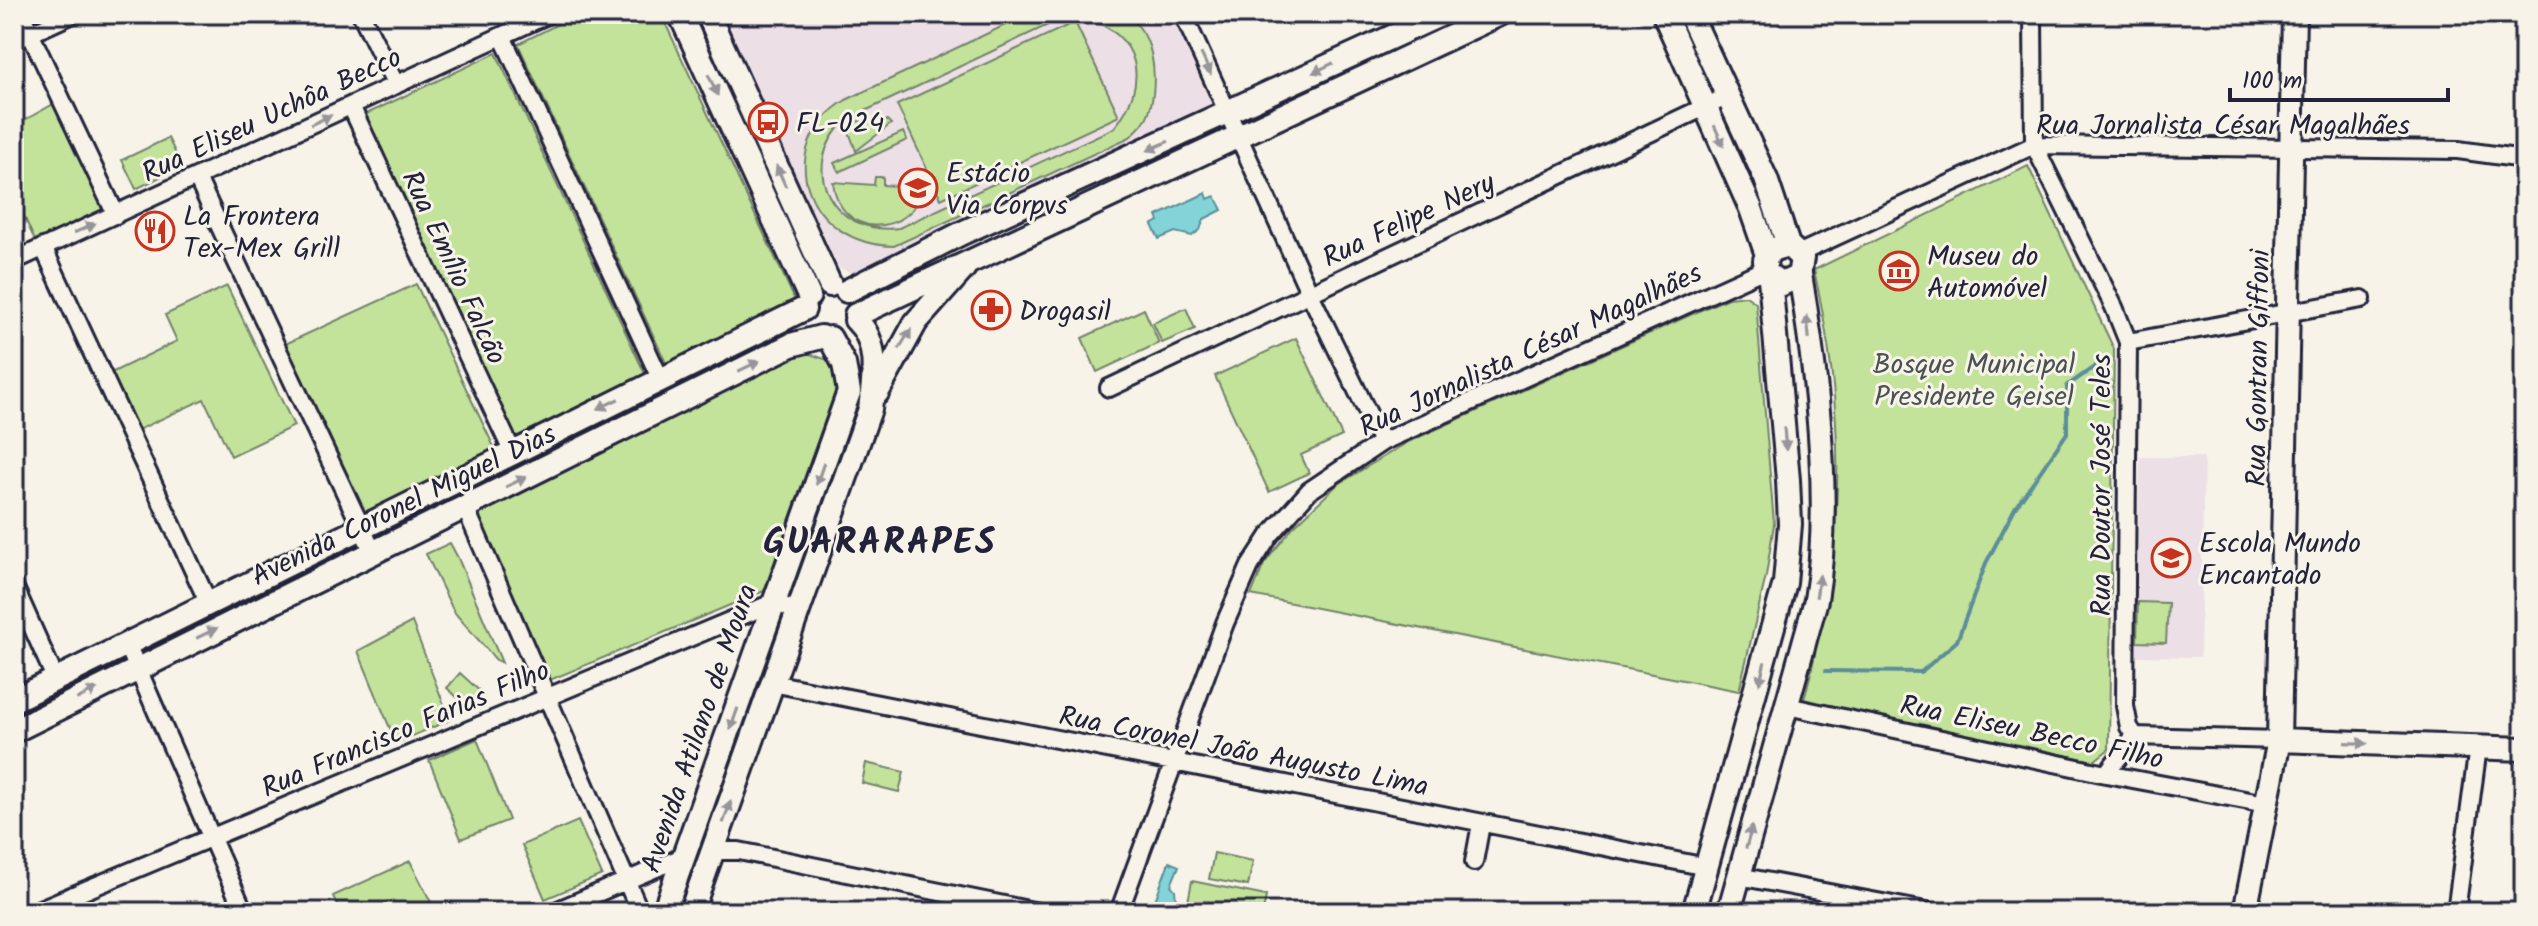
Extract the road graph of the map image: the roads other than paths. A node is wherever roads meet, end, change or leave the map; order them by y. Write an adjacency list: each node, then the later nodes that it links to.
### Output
1 (21, 14): 14 (street)
2 (73, 14): 14 (street)
3 (361, 14): 19 (street)
4 (549, 14): 15 (street, Rua Eliseu Uchôa Becco)
5 (680, 14): 38 (main road, one-way to 38)
6 (708, 14): 35 (main road, one-way to 6)
7 (1183, 14): 23 (street, one-way to 23)
8 (1442, 14): 16 (main road)
9 (1500, 14): 18 (main road)
10 (1664, 14): 22 (main road)
11 (1690, 14): 20 (main road)
12 (2033, 14): 25 (street, Rua Doutor José Teles)
13 (2294, 14): 26 (main road, Rua Gontran Giffoni)
14 (31, 34): 17 (street); 29 (street)
15 (502, 36): 19 (street, Rua Eliseu Uchôa Becco); 43 (street)
16 (1394, 36): 18 (main road); 23 (main road, one-way to 23)
17 (14, 41)
18 (1404, 58): 24 (main road)
19 (396, 85): 21 (street, Rua Eliseu Uchôa Becco)
20 (1728, 96): 22 (street, Rua Felipe Nery); 32 (main road)
21 (351, 106): 28 (street, Rua Eliseu Uchôa Becco, one-way to 21); 47 (street, Rua Emílio Falcão)
22 (1706, 106): 34 (main road, one-way to 34); 36 (street, Rua Felipe Nery)
23 (1229, 114): 24 (street); 35 (main road, one-way to 35)
24 (1240, 136): 31 (main road); 36 (street)
25 (2034, 145): 26 (street, Rua Jornalista César Magalhães); 32 (street, Rua Jornalista César Magalhães); 42 (street, Rua Doutor José Teles)
26 (2291, 147): 27 (street, Rua Jornalista César Magalhães); 39 (main road, Rua Gontran Giffoni)
27 (2524, 159)
28 (197, 178): 29 (street, Rua Eliseu Uchôa Becco); 49 (street)
29 (116, 215): 30 (street, Rua Eliseu Uchôa Becco, one-way to 29)
30 (43, 247): 33 (street, Rua Eliseu Uchôa Becco); 53 (street)
31 (975, 256): 40 (main road); 45 (main road, one-way to 31)
32 (1796, 258): 34 (main road); 34 (main road); 62 (main road, one-way to 32)
33 (14, 261)
34 (1767, 267): 46 (street, Rua Jornalista César Magalhães); 61 (main road, one-way to 61)
35 (839, 288): 38 (main road); 40 (main road)
36 (1310, 294): 44 (street, Rua Felipe Nery); 46 (street)
37 (2362, 299): 39 (street)
38 (806, 303): 41 (main road); 43 (main road, Avenida Coronel Miguel Dias)
39 (2289, 312): 42 (street); 65 (main road, Rua Gontran Giffoni)
40 (856, 317): 41 (main road); 45 (main road, Avenida Atilano de Moura)
41 (825, 338): 48 (main road, Avenida Coronel Miguel Dias, one-way to 41); 52 (main road, Avenida Atilano de Moura, one-way to 52)
42 (2128, 342): 64 (street, Rua Doutor José Teles)
43 (660, 378): 47 (main road, Avenida Coronel Miguel Dias, one-way to 47)
44 (1109, 388)
45 (870, 409): 54 (main road, Avenida Atilano de Moura)
46 (1382, 442): 68 (street, Rua Jornalista César Magalhães)
47 (512, 451): 49 (main road, Avenida Coronel Miguel Dias)
48 (465, 507): 50 (main road, Avenida Coronel Miguel Dias); 59 (street)
49 (361, 526): 50 (street); 53 (main road, Avenida Coronel Miguel Dias)
50 (373, 552): 56 (main road, Avenida Coronel Miguel Dias, one-way to 50)
51 (14, 586): 57 (street)
52 (775, 602): 54 (street); 59 (street, Rua Francisco Farias Filho); 76 (main road, Avenida Atilano de Moura, one-way to 76)
53 (209, 604): 55 (main road, Avenida Coronel Miguel Dias)
54 (798, 612): 58 (main road, Avenida Atilano de Moura)
55 (127, 644): 56 (street); 57 (main road, Avenida Coronel Miguel Dias)
56 (137, 668): 63 (main road, Avenida Coronel Miguel Dias, one-way to 56); 74 (street)
57 (55, 678): 60 (main road, Avenida Coronel Miguel Dias)
58 (772, 683): 68 (street, Rua Coronel João Augusto Lima); 75 (main road, Avenida Atilano de Moura, one-way to 58)
59 (545, 696): 74 (street, Rua Francisco Farias Filho); 80 (street)
60 (14, 700)
61 (1752, 710): 62 (main road); 70 (main road)
62 (1784, 713): 69 (street, Rua Eliseu Becco Filho); 71 (main road)
63 (14, 731)
64 (2135, 736): 65 (street); 69 (street)
65 (2279, 740): 66 (main road, one-way to 66); 72 (main road, Rua Gontran Giffoni)
66 (2478, 747): 67 (main road); 93 (street)
67 (2524, 749)
68 (1173, 763): 73 (street, Rua Coronel João Augusto Lima); 88 (street, Rua Jornalista César Magalhães)
69 (2106, 774): 72 (street, Rua Eliseu Becco Filho)
70 (1732, 781): 71 (main road); 78 (main road)
71 (1762, 789): 79 (main road, one-way to 71)
72 (2266, 804): 92 (main road, Rua Gontran Giffoni)
73 (1481, 824): 77 (street); 78 (street, Rua Coronel João Augusto Lima)
74 (212, 837): 81 (street, Rua Francisco Farias Filho); 82 (street)
75 (714, 851): 86 (main road, Avenida Atilano de Moura); 87 (street)
76 (687, 855): 80 (street); 85 (main road, Avenida Atilano de Moura)
77 (1474, 862)
78 (1707, 867): 89 (main road)
79 (1738, 876): 90 (main road); 91 (street)
80 (627, 881): 83 (street); 84 (street)
81 (33, 912)
82 (244, 912)
83 (553, 912)
84 (640, 912)
85 (664, 912)
86 (691, 912)
87 (1038, 912)
88 (1119, 912)
89 (1694, 912)
90 (1729, 912)
91 (1931, 912)
92 (2245, 912)
93 (2456, 912)

